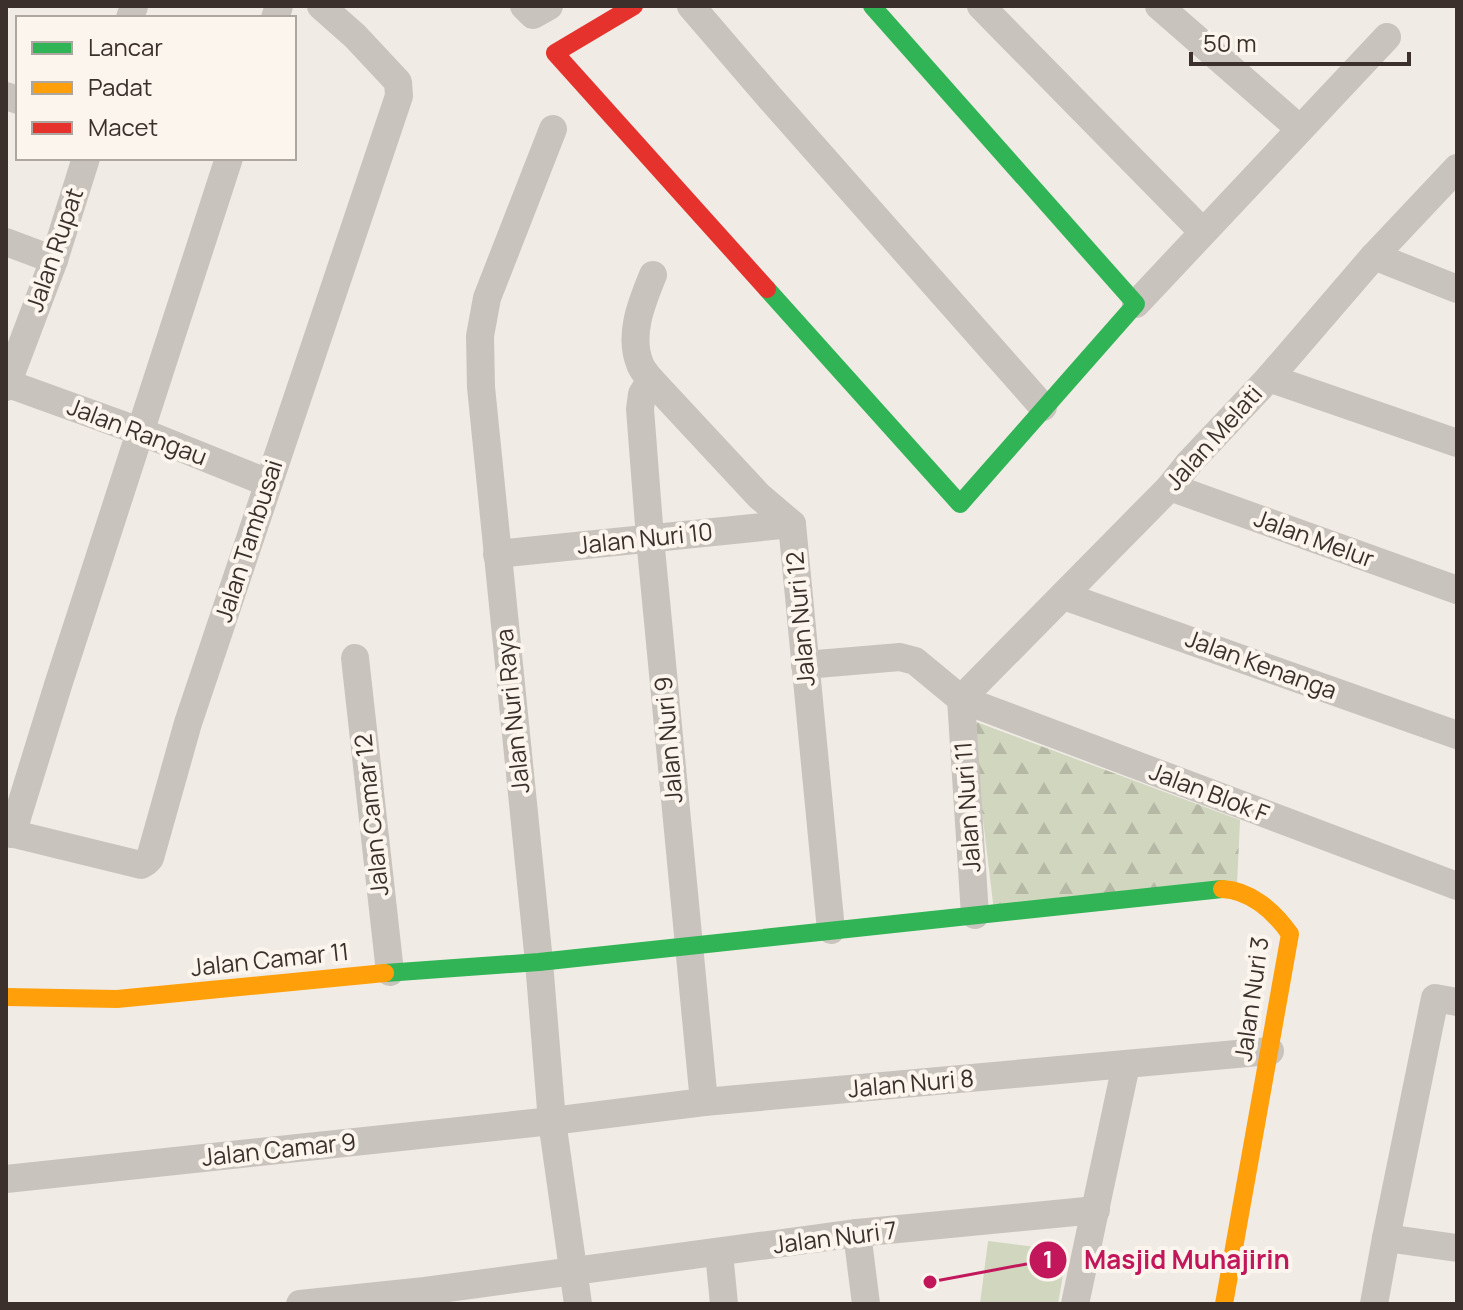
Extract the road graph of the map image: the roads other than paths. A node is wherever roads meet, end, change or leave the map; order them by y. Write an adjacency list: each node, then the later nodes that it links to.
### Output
1 (321, 6): 28 (street, Jalan Tambusai)
2 (524, 6): 3 (street)
3 (549, 6)
4 (634, 6): 25 (street)
5 (691, 6): 25 (street)
6 (872, 6): 21 (street)
7 (981, 6): 15 (street)
8 (1159, 6): 11 (street)
9 (1387, 37): 11 (street)
10 (553, 129): 32 (street, Jalan Nuri Raya)
11 (1300, 129): 15 (street)
12 (85, 160): 18 (street, Jalan Rupat)
13 (228, 160): 26 (street)
14 (1457, 168): 17 (street, Jalan Melati)
15 (1203, 232): 21 (street)
16 (6, 242): 18 (street)
17 (1374, 256): 20 (street); 22 (street, Jalan Melati)
18 (54, 260): 24 (street, Jalan Rupat)
19 (653, 275): 23 (street, Jalan Nuri 12)
20 (1457, 289)
21 (1136, 304): 25 (street)
22 (1269, 378): 27 (street); 29 (street, Jalan Melati)
23 (651, 380): 30 (street, Jalan Nuri 12); 31 (street, Jalan Nuri 9)
24 (6, 384): 26 (street, Jalan Rangau)
25 (1043, 407)
26 (139, 431): 28 (street, Jalan Rangau); 39 (street)
27 (1457, 443)
28 (268, 483): 39 (street, Jalan Tambusai)
29 (1170, 487): 33 (street, Jalan Melur); 34 (street, Jalan Melati)
30 (792, 524): 31 (street, Jalan Nuri 10); 36 (street, Jalan Nuri 12)
31 (650, 538): 32 (street, Jalan Nuri 10); 43 (street, Jalan Nuri 9)
32 (497, 554): 44 (street, Jalan Nuri Raya)
33 (1457, 590)
34 (1064, 596): 37 (street, Jalan Melati); 38 (street, Jalan Kenanga)
35 (355, 658): 45 (street, Jalan Camar 12)
36 (805, 665): 37 (street, Jalan Blok F); 42 (street, Jalan Nuri 12)
37 (961, 699): 40 (street, Jalan Blok F); 41 (street, Jalan Nuri 11)
38 (1457, 735)
39 (9, 833)
40 (1457, 886)
41 (975, 915): 42 (street, Jalan Camar 11); 48 (street, Jalan Nuri 3)
42 (831, 930): 43 (street, Jalan Camar 11)
43 (689, 946): 44 (street, Jalan Camar 11); 50 (street, Jalan Nuri 9)
44 (539, 962): 45 (street, Jalan Camar 11); 51 (street, Jalan Nuri Raya)
45 (390, 972): 46 (street, Jalan Camar 11)
46 (6, 997)
47 (1457, 1002): 55 (street)
48 (1270, 1051): 49 (street, Jalan Nuri 8); 65 (street, Jalan Nuri 3)
49 (1126, 1065): 50 (street, Jalan Nuri 8); 53 (street)
50 (704, 1102): 51 (street, Jalan Nuri 8)
51 (552, 1121): 52 (street, Jalan Camar 9); 58 (street, Jalan Nuri Raya)
52 (6, 1179)
53 (1096, 1210): 54 (street, Jalan Nuri 7); 64 (street)
54 (857, 1233): 57 (street, Jalan Nuri 7); 63 (street)
55 (1386, 1238): 56 (street); 66 (street)
56 (1457, 1248)
57 (719, 1253): 58 (street, Jalan Nuri 7); 62 (street)
58 (574, 1270): 59 (street, Jalan Nuri 7); 61 (street, Jalan Nuri Raya)
59 (425, 1298): 60 (street, Jalan Nuri 7)
60 (300, 1304)
61 (578, 1304)
62 (724, 1304)
63 (866, 1304)
64 (1075, 1304)
65 (1224, 1304)
66 (1374, 1304)

